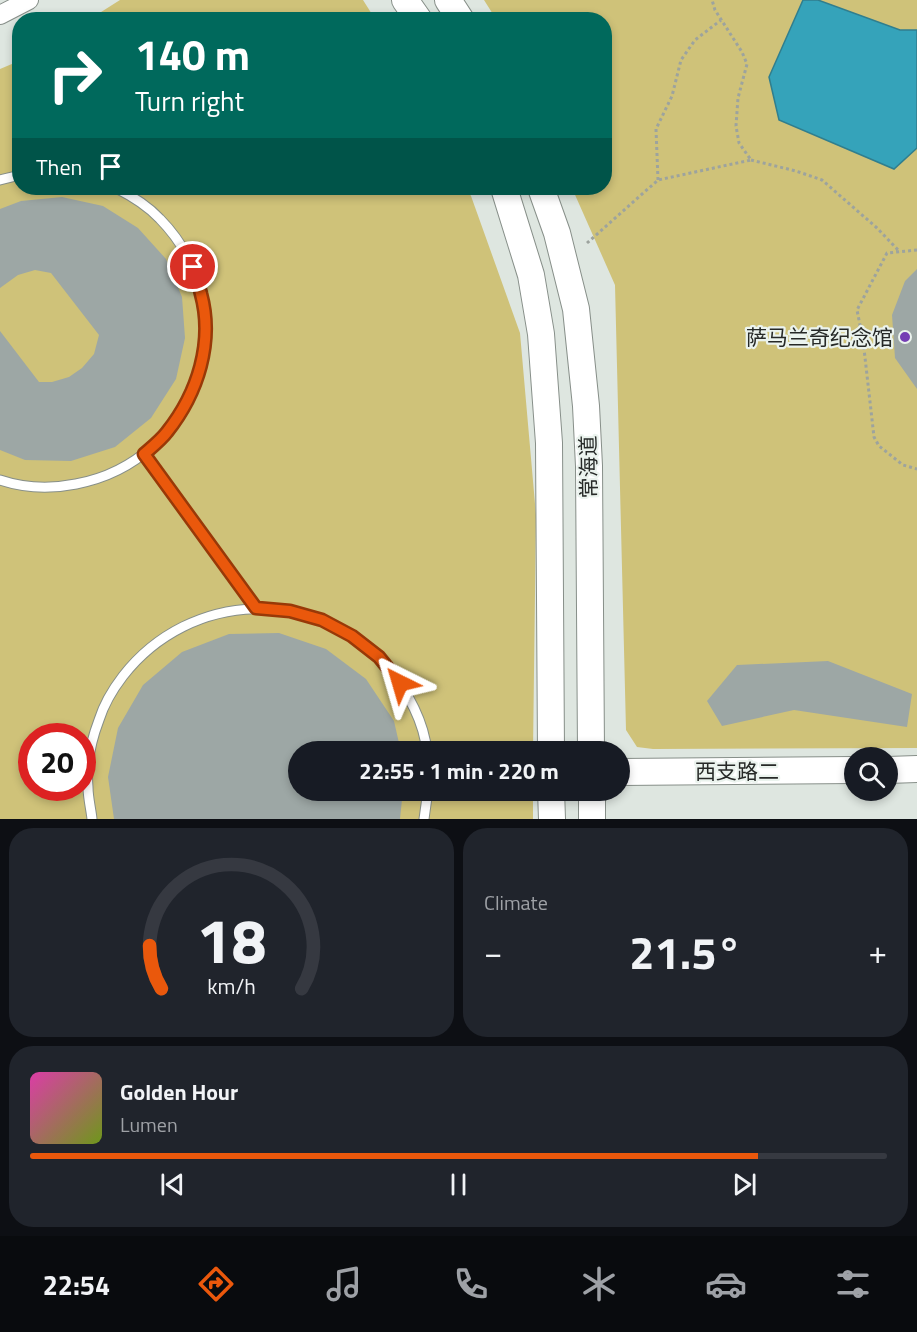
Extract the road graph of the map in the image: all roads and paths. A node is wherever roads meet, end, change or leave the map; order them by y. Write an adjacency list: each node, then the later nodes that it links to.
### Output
1 (29, 0): 3 (street)
2 (712, 0): 4 (path)
3 (0, 15)
4 (722, 20): 5 (path); 6 (path)
5 (751, 160): 6 (path); 12 (path)
6 (658, 180): 10 (path)
7 (128, 195): 13 (lane)
8 (507, 195): 18 (main road, 常海道)
9 (543, 195): 19 (main road, 常海道)
10 (587, 243)
11 (917, 250): 12 (path)
12 (900, 252): 14 (path)
13 (144, 454): 15 (lane); 16 (lane)
14 (917, 469)
15 (0, 480)
16 (256, 608): 17 (lane); 31 (lane)
17 (424, 741)
18 (551, 741)
19 (591, 741)
20 (844, 770): 23 (main road, 西支路二)
21 (898, 770): 22 (main road)
22 (917, 770)
23 (630, 772)
24 (844, 784): 27 (main road, 西支路二)
25 (898, 784): 26 (main road)
26 (917, 784)
27 (630, 785)
28 (426, 801): 32 (lane)
29 (551, 801): 33 (main road)
30 (592, 801): 34 (main road)
31 (92, 819)
32 (424, 819)
33 (552, 819)
34 (592, 819)

